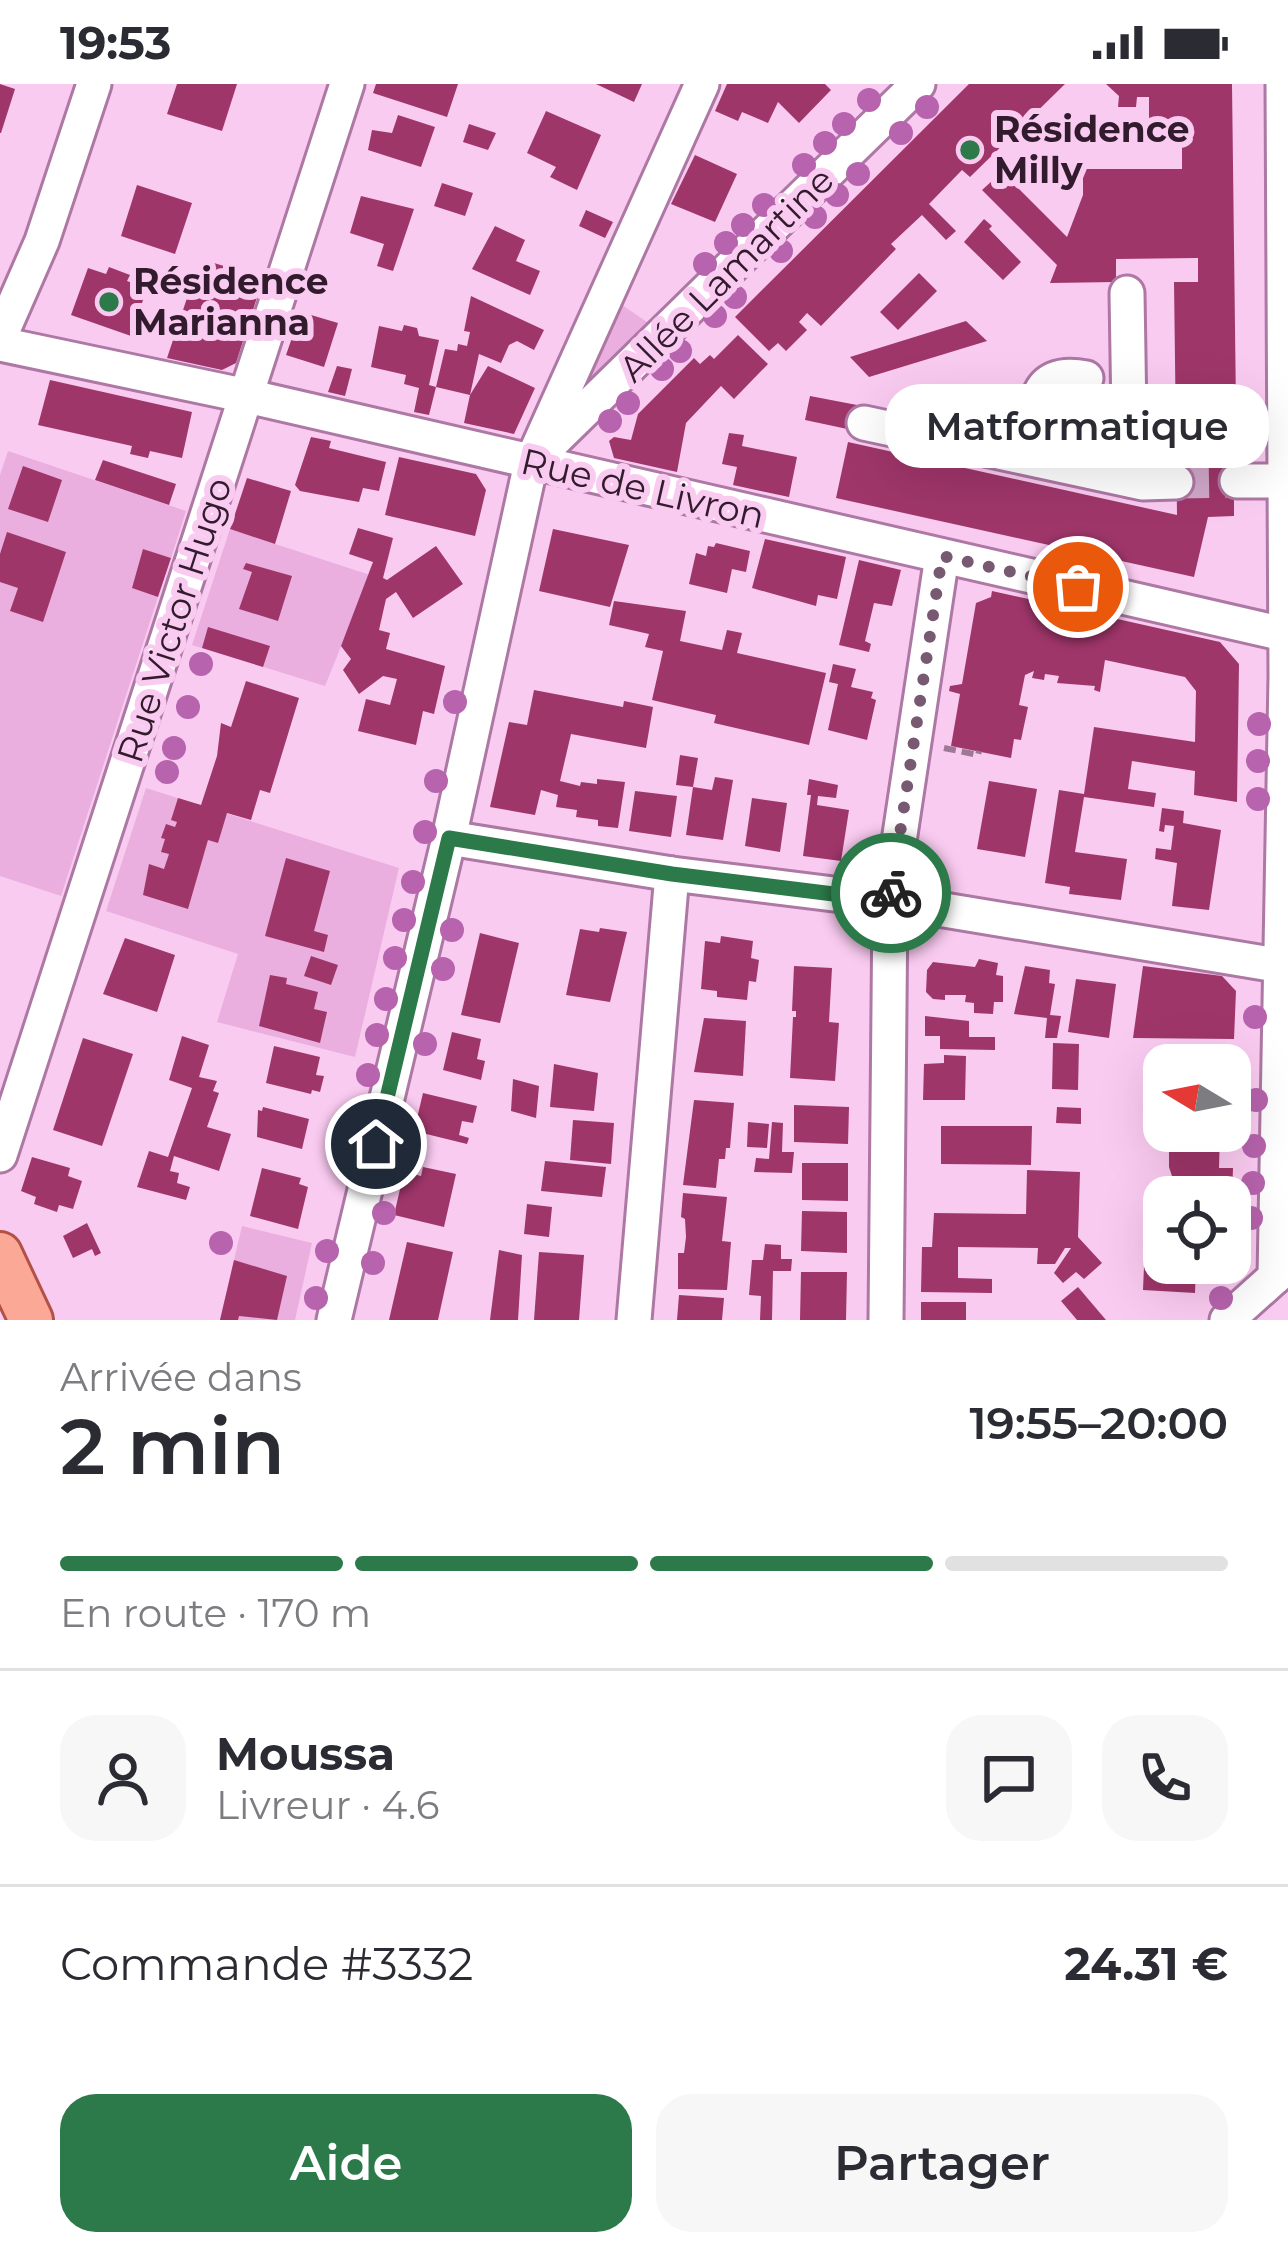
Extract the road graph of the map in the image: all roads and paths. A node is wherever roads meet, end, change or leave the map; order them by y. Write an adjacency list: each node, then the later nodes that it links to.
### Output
1 (94, 84): 7 (street)
2 (346, 84): 9 (street, Rue Victor Hugo)
3 (702, 84): 12 (street)
4 (918, 84): 12 (street, Allée Lamartine)
5 (1283, 84): 14 (street)
6 (1127, 293): 13 (street)
7 (0, 340): 9 (street, Rue de Livron)
8 (1086, 379): 11 (street)
9 (247, 396): 12 (street, Rue de Livron); 24 (street, Rue Victor Hugo)
10 (864, 422): 11 (street)
11 (1038, 460): 13 (street)
12 (531, 463): 17 (street, Rue de Livron); 20 (street)
13 (1130, 480): 15 (street)
14 (1284, 481): 16 (street); 18 (street)
15 (1176, 482)
16 (1237, 482)
17 (942, 556): 18 (street, Rue de Livron); 22 (street)
18 (1286, 635): 19 (street)
19 (1287, 676): 23 (street)
20 (449, 838): 21 (street); 29 (street)
21 (672, 874): 22 (street); 30 (street)
22 (890, 901): 23 (street); 31 (street)
23 (1284, 983): 25 (street)
24 (0, 1155)
25 (1283, 1181): 27 (street)
26 (0, 1254): 28 (main road)
27 (1282, 1284): 32 (street)
28 (31, 1320)
29 (334, 1320)
30 (634, 1320)
31 (886, 1320)
32 (1227, 1320)

